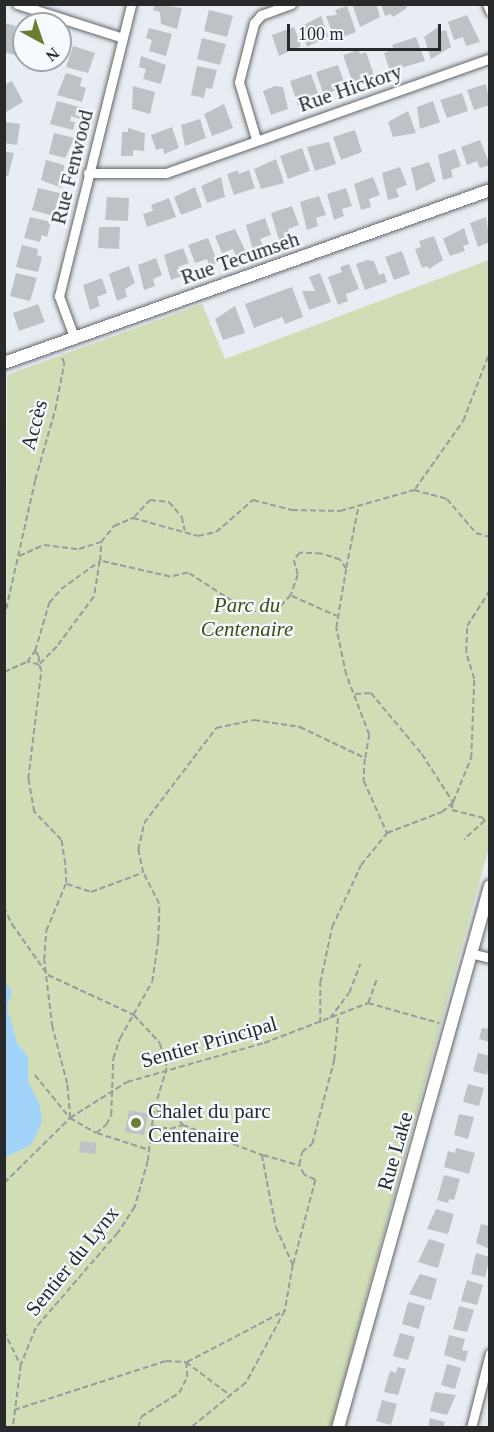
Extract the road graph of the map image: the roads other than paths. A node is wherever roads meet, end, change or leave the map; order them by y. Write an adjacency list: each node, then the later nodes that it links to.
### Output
1 (18, 4): 6 (street)
2 (131, 4): 6 (street, Rue Fenwood)
3 (291, 4): 8 (street)
4 (487, 4): 5 (street)
5 (489, 11)
6 (123, 38): 9 (street, Rue Fenwood)
7 (489, 58): 8 (street, Rue Hickory)
8 (256, 139): 9 (street, Rue Hickory)
9 (88, 173): 11 (street, Rue Fenwood)
10 (489, 190): 11 (street, Rue Tecumseh)
11 (74, 337): 12 (street, Rue Tecumseh)
12 (4, 363)
13 (489, 886): 14 (street, Rue Lake)
14 (470, 953): 15 (street); 18 (street, Rue Lake)
15 (489, 958)
16 (489, 1353): 17 (street)
17 (485, 1389): 19 (street)
18 (338, 1428)
19 (471, 1428)

